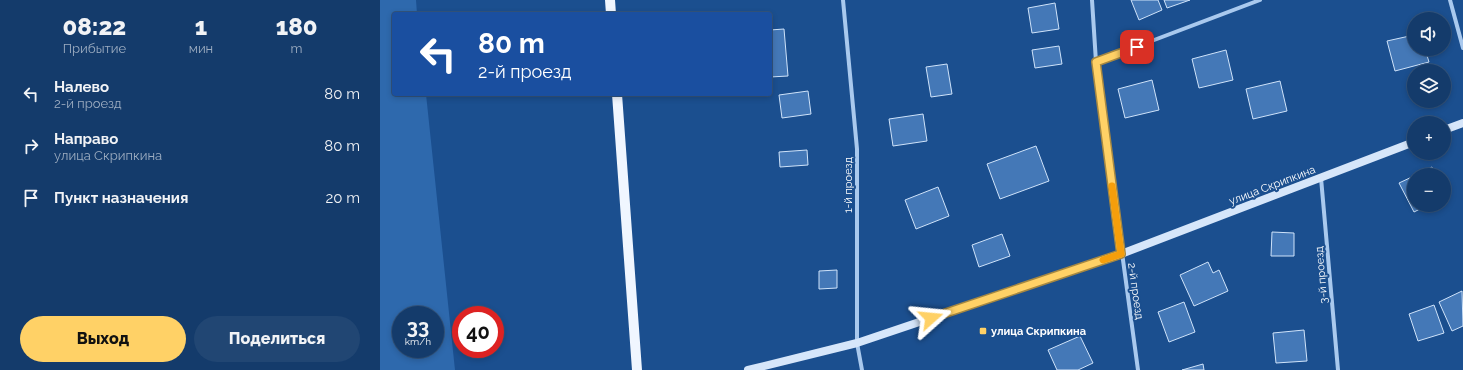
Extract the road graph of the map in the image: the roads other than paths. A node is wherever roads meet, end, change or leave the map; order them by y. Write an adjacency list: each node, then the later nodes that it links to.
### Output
1 (610, 0): 6 (main road)
2 (843, 0): 15 (street, 1-й проезд)
3 (1092, 0): 8 (street, 2-й проезд)
4 (1260, 0): 8 (street)
5 (1450, 0): 7 (street)
6 (611, 12)
7 (1463, 48)
8 (1096, 62): 14 (street, 2-й проезд)
9 (617, 96): 16 (main road)
10 (1463, 123): 11 (street)
11 (1451, 127)
12 (1407, 145): 13 (street, улица Скрипкина)
13 (1321, 178): 14 (street, улица Скрипкина); 20 (street, 3-й проезд)
14 (1121, 254): 15 (street, улица Скрипкина); 19 (street, 2-й проезд)
15 (858, 342): 17 (street, улица Скрипкина); 18 (street, 1-й проезд)
16 (637, 370)
17 (748, 370)
18 (862, 370)
19 (1138, 370)
20 (1338, 370)

